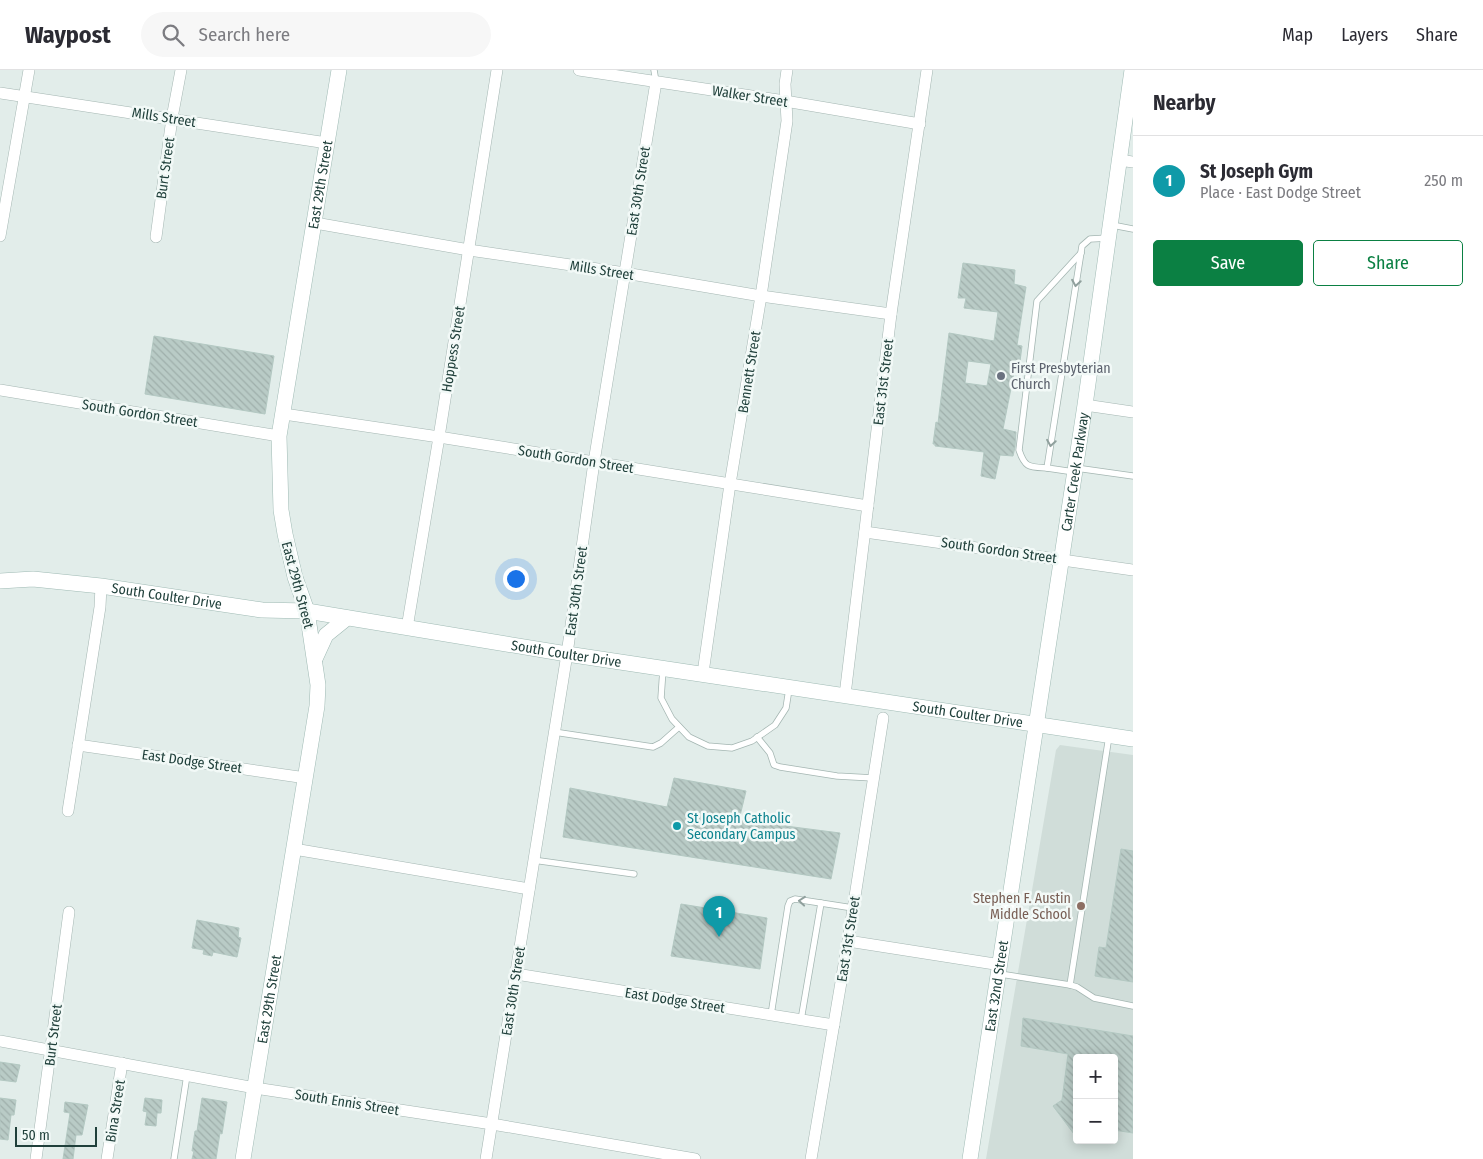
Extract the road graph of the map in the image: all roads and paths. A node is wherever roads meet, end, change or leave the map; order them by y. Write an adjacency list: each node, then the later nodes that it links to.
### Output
1 (29, 70): 11 (street)
2 (181, 70): 13 (street, Burt Street)
3 (339, 70): 16 (street, East 29th Street)
4 (497, 70): 23 (street, Hoppess Street)
5 (579, 70): 9 (street, Walker Street)
6 (787, 70): 12 (street, Bennett Street)
7 (927, 70): 14 (street, East 31st Street)
8 (1132, 70): 15 (street, Carter Creek Parkway)
9 (655, 76): 12 (street, Walker Street); 25 (street, East 30th Street)
10 (0, 93): 11 (street, Mills Street)
11 (25, 97): 13 (street, Mills Street); 21 (street)
12 (785, 101): 14 (street, Walker Street); 26 (street, Bennett Street)
13 (172, 118): 16 (street, Mills Street); 22 (street, Burt Street)
14 (920, 124): 27 (street, East 31st Street)
15 (1129, 125): 17 (street, Carter Creek Parkway)
16 (327, 143): 18 (street, East 29th Street)
17 (1126, 161): 20 (street, Carter Creek Parkway)
18 (315, 223): 23 (street, Mills Street); 31 (street, East 29th Street)
19 (1133, 229): 20 (lane)
20 (1109, 232): 24 (lane); 29 (street, Carter Creek Parkway)
21 (0, 236)
22 (156, 237)
23 (469, 250): 25 (street, Mills Street); 33 (street, Hoppess Street)
24 (1080, 253): 35 (lane, one-way to 35); 35 (lane)
25 (625, 273): 26 (street, Mills Street); 34 (street, East 30th Street)
26 (761, 296): 27 (street, Mills Street); 38 (street, Bennett Street)
27 (890, 314): 39 (street, East 31st Street)
28 (0, 390): 32 (street, South Gordon Street)
29 (1085, 405): 30 (street); 36 (street, Carter Creek Parkway)
30 (1133, 412)
31 (284, 414): 32 (street, East 29th Street); 33 (street, South Gordon Street)
32 (279, 436): 45 (street, East 29th Street)
33 (439, 437): 34 (street, South Gordon Street); 47 (street, Hoppess Street)
34 (594, 462): 38 (street, South Gordon Street); 48 (street, East 30th Street)
35 (1047, 468): 36 (lane)
36 (1075, 470): 37 (lane); 41 (street, Carter Creek Parkway)
37 (1133, 476)
38 (730, 484): 39 (street, South Gordon Street); 51 (street, Bennett Street)
39 (868, 506): 40 (street, East 31st Street)
40 (864, 532): 41 (street, South Gordon Street); 53 (street, East 31st Street)
41 (1062, 559): 42 (street, South Gordon Street); 55 (street, Carter Creek Parkway)
42 (1133, 570)
43 (0, 581): 44 (street, South Coulter Drive)
44 (101, 586): 45 (street, South Coulter Drive); 61 (street)
45 (307, 611): 46 (street, South Coulter Drive); 49 (street, East 29th Street)
46 (347, 618): 47 (street, South Coulter Drive); 49 (street)
47 (407, 628): 48 (street, South Coulter Drive)
48 (567, 654): 50 (street, South Coulter Drive); 57 (street, East 30th Street)
49 (315, 659): 62 (street, East 29th Street)
50 (663, 667): 51 (street, South Coulter Drive); 56 (lane)
51 (703, 673): 52 (street, South Coulter Drive)
52 (790, 686): 53 (street, South Coulter Drive); 59 (lane)
53 (845, 695): 55 (street, South Coulter Drive)
54 (882, 718): 63 (street, East 31st Street)
55 (1037, 725): 58 (street, South Coulter Drive); 73 (street, East 32nd Street)
56 (679, 727): 57 (lane); 59 (lane)
57 (554, 732): 66 (street, East 30th Street)
58 (1109, 736): 60 (street, South Coulter Drive); 75 (lane)
59 (757, 737): 63 (lane)
60 (1133, 739)
61 (78, 745): 62 (street, East Dodge Street); 64 (street)
62 (306, 778): 65 (street, East 29th Street)
63 (873, 778): 70 (street, East 31st Street)
64 (68, 811)
65 (294, 849): 68 (street); 84 (street, East 29th Street)
66 (533, 860): 67 (lane); 68 (street, East 30th Street)
67 (634, 874)
68 (529, 888): 74 (street, East 30th Street)
69 (821, 903): 70 (lane); 77 (lane, one-way to 77); 78 (lane)
70 (854, 908): 72 (street, East 31st Street)
71 (68, 912): 81 (street, Burt Street)
72 (848, 942): 73 (street); 79 (street, East 31st Street)
73 (1000, 969): 75 (lane); 93 (street, East 32nd Street)
74 (516, 974): 77 (street, East Dodge Street); 85 (street, East 30th Street)
75 (1070, 985): 76 (lane)
76 (1133, 1006)
77 (771, 1015): 78 (street, East Dodge Street)
78 (801, 1020): 79 (street, East Dodge Street)
79 (834, 1025): 92 (street, East 31st Street)
80 (0, 1041): 81 (street, South Ennis Street)
81 (51, 1051): 82 (street, South Ennis Street); 86 (street, Burt Street)
82 (122, 1063): 83 (street, South Ennis Street); 87 (street, Bina Street)
83 (187, 1075): 84 (street, South Ennis Street); 88 (lane)
84 (255, 1088): 85 (street, South Ennis Street); 89 (street, East 29th Street)
85 (492, 1124): 90 (street, East 30th Street); 91 (street, South Ennis Street)
86 (36, 1159)
87 (107, 1159)
88 (174, 1159)
89 (243, 1159)
90 (486, 1159)
91 (695, 1159)
92 (810, 1159)
93 (970, 1159)

